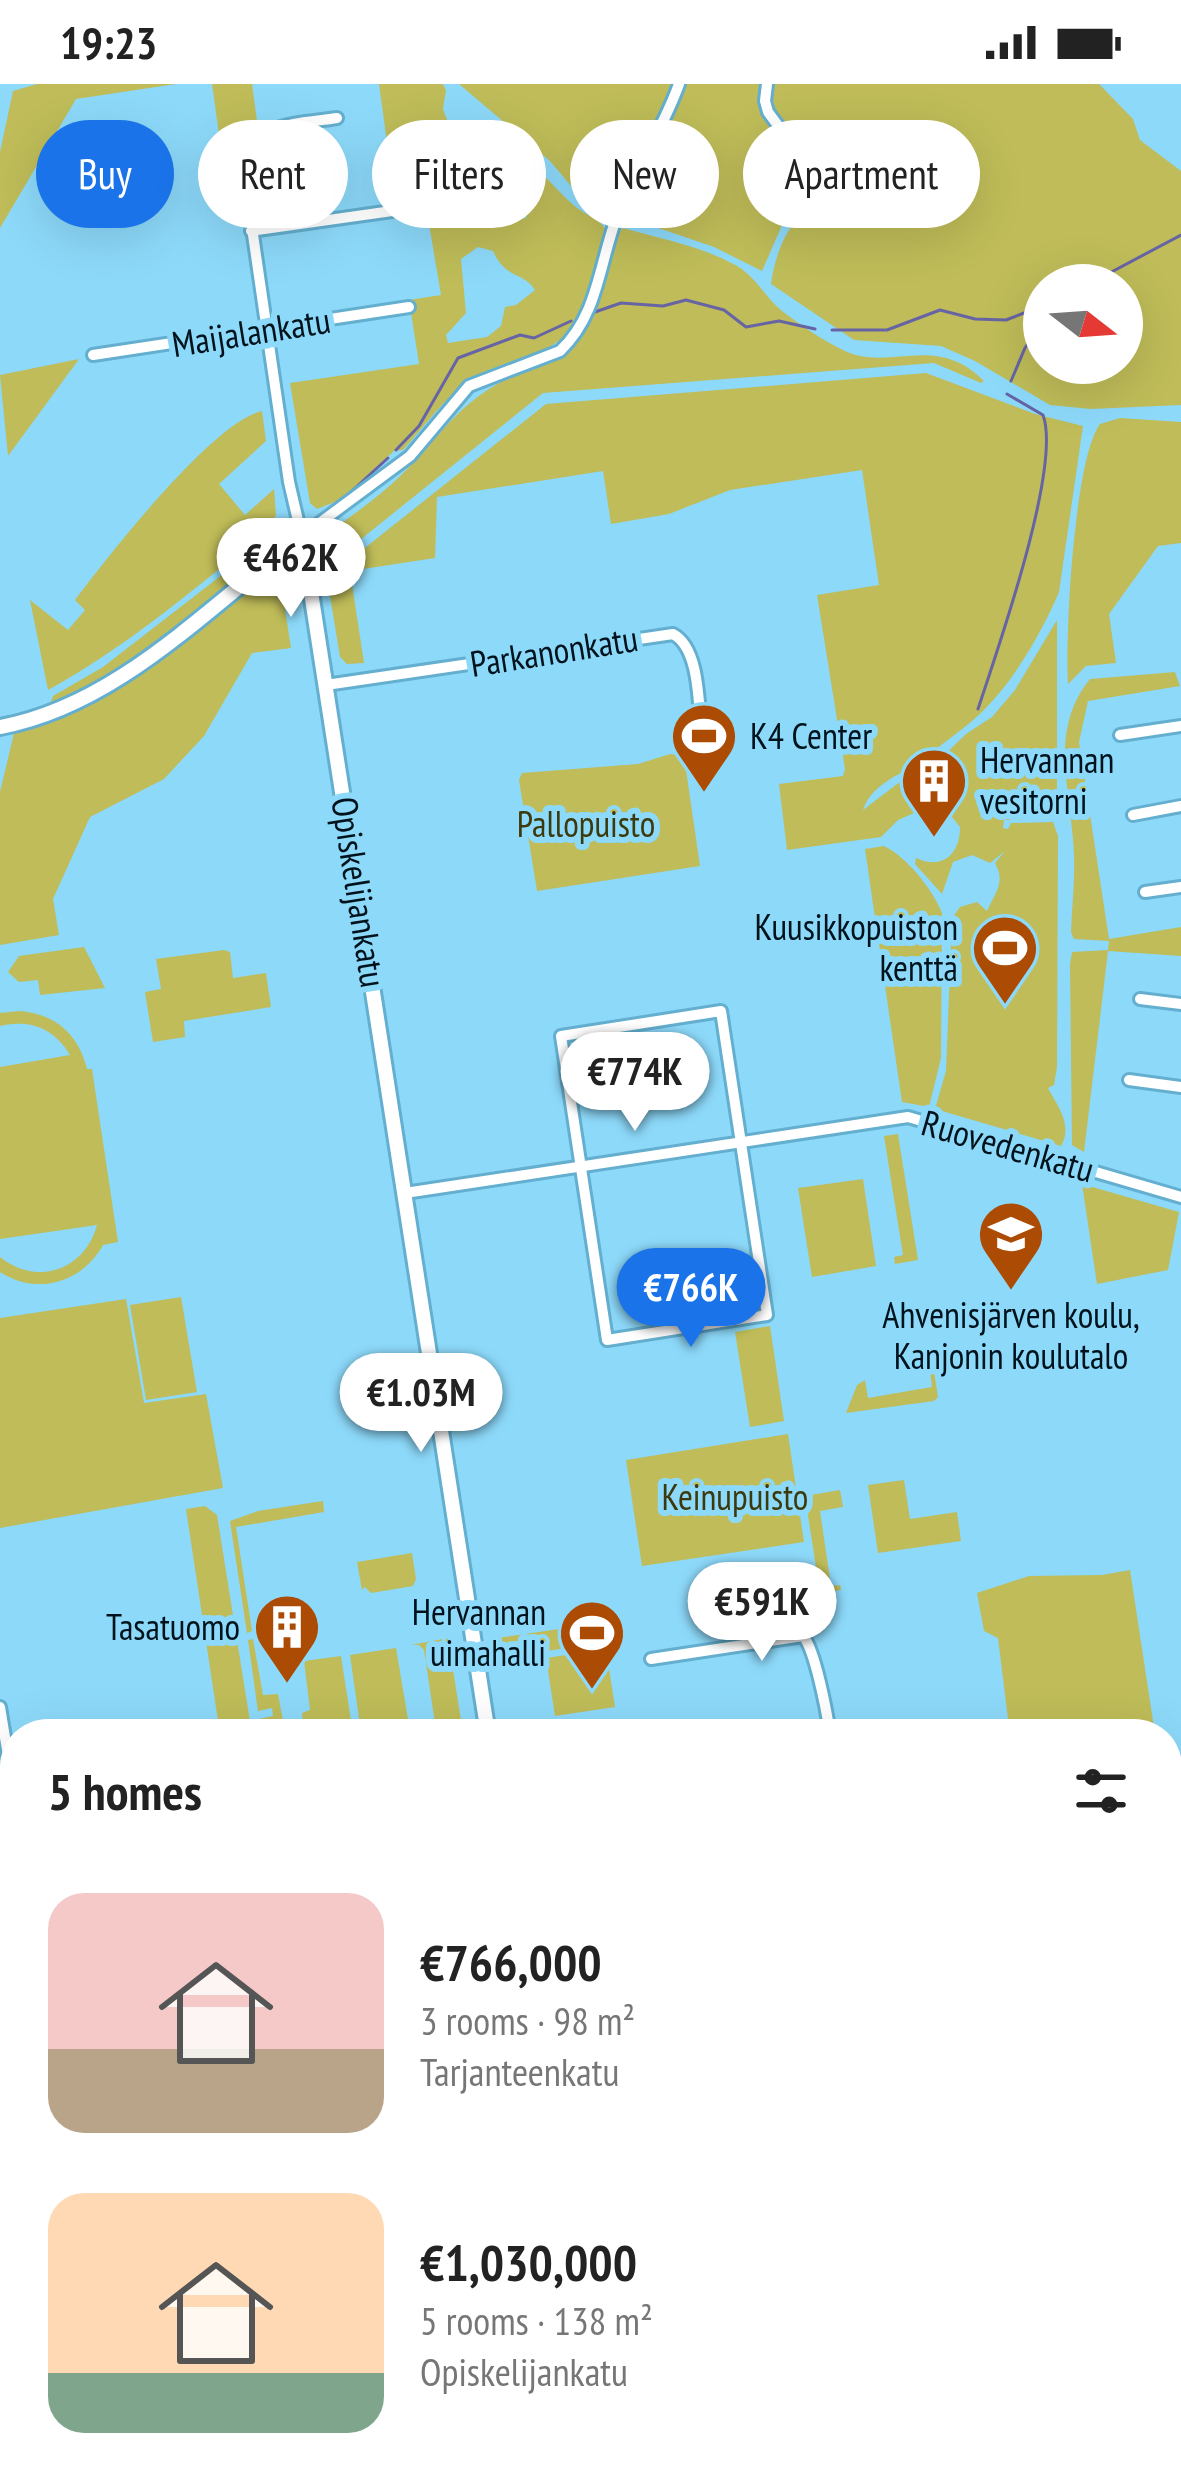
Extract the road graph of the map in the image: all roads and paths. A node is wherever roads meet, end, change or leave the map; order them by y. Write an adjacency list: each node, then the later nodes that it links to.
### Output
1 (679, 84): 10 (street)
2 (767, 84): 4 (street)
3 (337, 118): 6 (street, Opiskelijankatu)
4 (774, 120)
5 (372, 214): 6 (street)
6 (251, 231): 8 (street, Opiskelijankatu)
7 (409, 308): 8 (street, Maijalankatu)
8 (266, 329): 9 (street, Maijalankatu); 10 (street, Opiskelijankatu)
9 (93, 356)
10 (303, 542): 11 (main road, Opiskelijankatu); 13 (main road)
11 (326, 685): 15 (street, Parkanonkatu); 26 (main road, Opiskelijankatu)
12 (1181, 726): 14 (street)
13 (0, 727)
14 (1120, 735)
15 (702, 736)
16 (1181, 806): 17 (street)
17 (1133, 815)
18 (1181, 887): 19 (street)
19 (1145, 892)
20 (1141, 999): 21 (street)
21 (1181, 1004)
22 (1129, 1081): 23 (street)
23 (1181, 1087)
24 (741, 1142): 25 (street, Ruovedenkatu); 25 (street); 25 (street); 27 (street, Ruovedenkatu)
25 (581, 1166): 26 (street, Ruovedenkatu)
26 (405, 1192): 29 (main road, Opiskelijankatu)
27 (1181, 1197)
28 (651, 1659): 30 (street)
29 (486, 1719)
30 (828, 1719)

